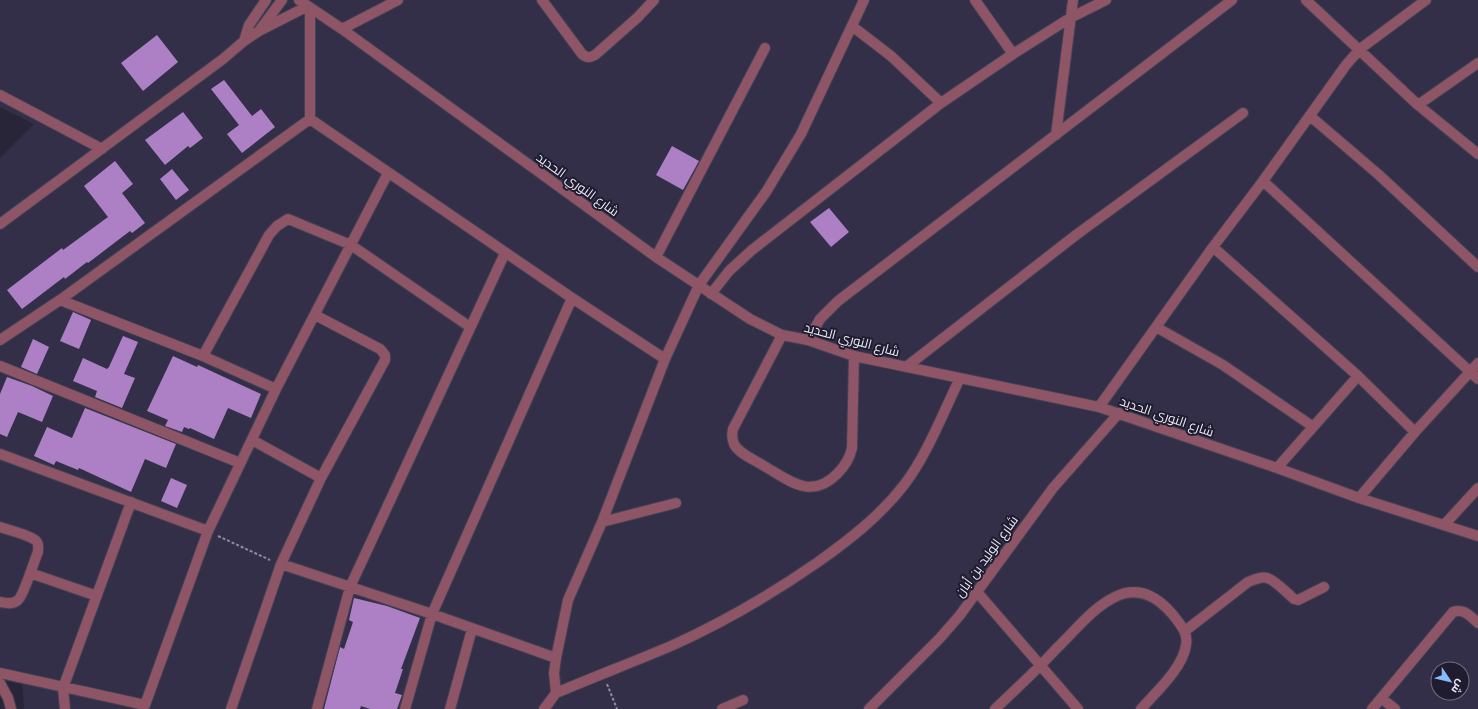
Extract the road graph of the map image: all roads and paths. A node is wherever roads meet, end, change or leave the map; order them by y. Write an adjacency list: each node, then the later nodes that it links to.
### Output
1 (266, 0): 18 (street)
2 (282, 0): 17 (street)
3 (398, 0): 16 (street)
4 (542, 0): 5 (street)
5 (654, 0)
6 (864, 0): 15 (street)
7 (975, 0): 21 (street)
8 (1073, 0): 14 (street)
9 (1106, 0): 14 (street)
10 (1232, 0): 29 (street)
11 (1306, 0): 20 (street)
12 (1426, 0): 20 (street)
13 (306, 4): 16 (street, شارع النوري الحديد); 17 (street); 28 (street)
14 (1070, 18): 21 (street); 29 (street)
15 (852, 26): 24 (street); 40 (street)
16 (342, 29): 38 (street, شارع النوري الحديد)
17 (259, 31): 18 (street)
18 (244, 41): 30 (street)
19 (766, 48): 38 (street)
20 (1360, 49): 25 (street); 27 (street)
21 (1013, 54): 24 (street)
22 (1478, 63): 25 (street)
23 (0, 95): 30 (street)
24 (942, 103): 41 (street)
25 (1418, 104): 31 (street)
26 (1243, 113): 55 (street)
27 (1310, 116): 33 (street); 39 (street)
28 (310, 119): 32 (street); 43 (street)
29 (1056, 135): 49 (street)
30 (102, 149): 34 (street)
31 (1478, 154)
32 (388, 173): 35 (street); 37 (street)
33 (1263, 181): 36 (street); 56 (street)
34 (0, 224)
35 (351, 245): 44 (street); 45 (street); 50 (street)
36 (1213, 247): 46 (street); 57 (street)
37 (505, 253): 42 (street); 45 (street)
38 (656, 257): 40 (street, شارع النوري الحديد)
39 (1478, 267)
40 (699, 285): 41 (street, شارع النوري الحديد); 52 (street)
41 (711, 294): 47 (street, شارع النوري الحديد)
42 (572, 298): 52 (street); 86 (street)
43 (60, 300): 48 (street); 50 (street)
44 (315, 315): 60 (street); 69 (street)
45 (470, 327): 81 (street)
46 (1156, 327): 61 (street); 63 (street)
47 (782, 335): 49 (street, شارع النوري الحديد); 51 (street)
48 (0, 340)
49 (808, 340): 51 (street, شارع النوري الحديد)
50 (202, 356): 60 (street)
51 (854, 356): 55 (street, شارع النوري الحديد)
52 (665, 359): 74 (street)
53 (1478, 363): 56 (street)
54 (0, 366): 67 (street)
55 (906, 367): 58 (street, شارع النوري الحديد)
56 (1470, 372): 59 (street); 64 (street)
57 (1358, 376): 63 (street); 64 (street)
58 (960, 378): 61 (street, شارع النوري الحديد); 93 (street)
59 (1478, 379)
60 (276, 389): 65 (street)
61 (1099, 407): 62 (street, شارع النوري الحديد)
62 (1118, 413): 68 (street, شارع النوري الحديد); 83 (street, شارع الوليد بن أبان)
63 (1312, 426): 68 (street)
64 (1415, 432): 71 (street)
65 (252, 440): 67 (street); 69 (street)
66 (0, 454): 72 (street)
67 (240, 463): 77 (street)
68 (1277, 468): 71 (street, شارع النوري الحديد)
69 (321, 478): 79 (street)
70 (1478, 488): 75 (street)
71 (1359, 498): 75 (street, شارع النوري الحديد)
72 (131, 502): 77 (street); 84 (street)
73 (676, 503): 74 (street)
74 (602, 522): 90 (street)
75 (1444, 525): 78 (street, شارع النوري الحديد)
76 (0, 526): 80 (street)
77 (208, 531): 79 (path); 95 (street)
78 (1478, 536)
79 (281, 564): 81 (street); 101 (street)
80 (30, 573): 84 (street); 85 (street)
81 (350, 587): 86 (street); 102 (street)
82 (1324, 587): 89 (street)
83 (977, 592): 91 (street); 108 (street, شارع الوليد بن أبان)
84 (97, 596): 95 (street)
85 (0, 602)
86 (432, 614): 88 (street); 103 (street)
87 (1478, 623): 97 (street)
88 (472, 629): 90 (street); 104 (street)
89 (1185, 631): 91 (street); 111 (street)
90 (556, 658): 96 (street)
91 (1040, 666): 109 (street); 110 (street)
92 (0, 674): 95 (street)
93 (603, 674): 96 (street); 106 (path)
94 (0, 683): 99 (street)
95 (63, 688): 100 (street)
96 (556, 694): 105 (street)
97 (1381, 698): 112 (street); 113 (street)
98 (742, 700): 107 (street)
99 (11, 709)
100 (65, 709)
101 (231, 709)
102 (316, 709)
103 (405, 709)
104 (450, 709)
105 (544, 709)
106 (617, 709)
107 (722, 709)
108 (869, 709)
109 (995, 709)
110 (1078, 709)
111 (1141, 709)
112 (1372, 709)
113 (1395, 709)

